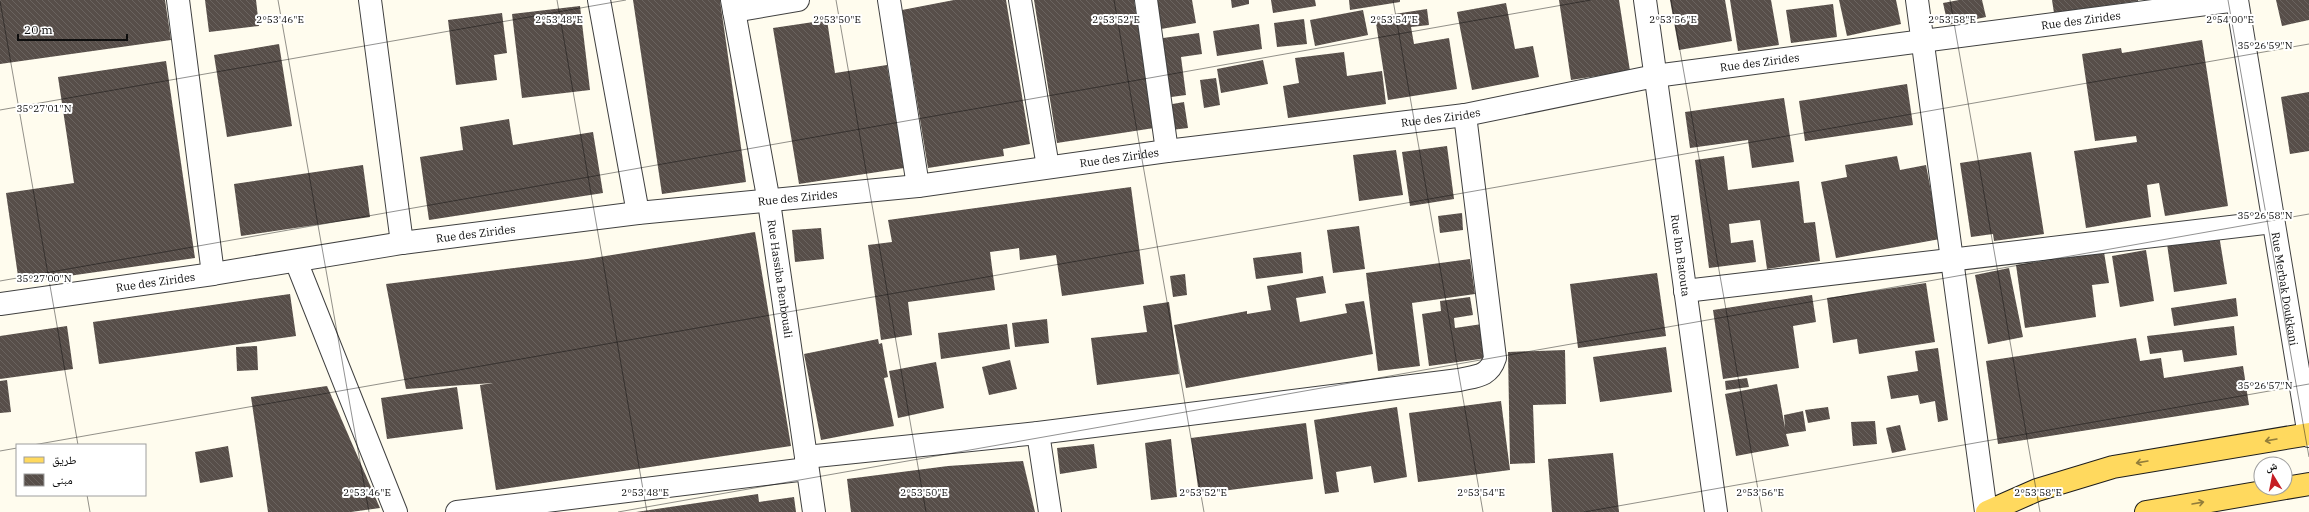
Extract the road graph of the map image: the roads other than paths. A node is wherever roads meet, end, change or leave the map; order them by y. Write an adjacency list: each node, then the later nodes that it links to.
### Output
1 (178, 0): 24 (street)
2 (370, 0): 21 (street)
3 (599, 0): 19 (street)
4 (798, 0): 11 (street)
5 (889, 0): 17 (street)
6 (1020, 0): 16 (street)
7 (1146, 0): 15 (street)
8 (1645, 0): 13 (street, Rue Ibn Batouta)
9 (1918, 0): 12 (street)
10 (2238, 0): 12 (street, Rue des Zirides); 20 (street, Rue Merbak Doukkani)
11 (733, 5): 18 (street, Rue Hassiba Benbouali)
12 (1923, 42): 13 (street, Rue des Zirides); 22 (street)
13 (1655, 76): 14 (street, Rue des Zirides); 25 (street, Rue Ibn Batouta)
14 (1465, 115): 15 (street, Rue des Zirides); 27 (street)
15 (1167, 151): 16 (street, Rue des Zirides)
16 (1048, 167): 17 (street, Rue des Zirides)
17 (918, 186): 18 (street, Rue des Zirides)
18 (769, 202): 19 (street, Rue des Zirides); 29 (street, Rue Hassiba Benbouali)
19 (638, 213): 21 (street, Rue des Zirides)
20 (2273, 222): 22 (street); 28 (street, Rue Merbak Doukkani)
21 (402, 243): 23 (street, Rue des Zirides)
22 (1952, 259): 25 (street); 36 (street)
23 (296, 261): 24 (street, Rue des Zirides); 31 (street)
24 (213, 274): 26 (street, Rue des Zirides)
25 (1685, 291): 35 (street, Rue Ibn Batouta)
26 (0, 304)
27 (1038, 433): 29 (street); 34 (street)
28 (2309, 434): 36 (main road, one-way to 36)
29 (806, 463): 32 (street); 33 (street, Rue Hassiba Benbouali)
30 (2309, 484): 37 (main road, one-way to 30)
31 (396, 512)
32 (457, 512)
33 (814, 512)
34 (1050, 512)
35 (1716, 512)
36 (1986, 512)
37 (2146, 512)

